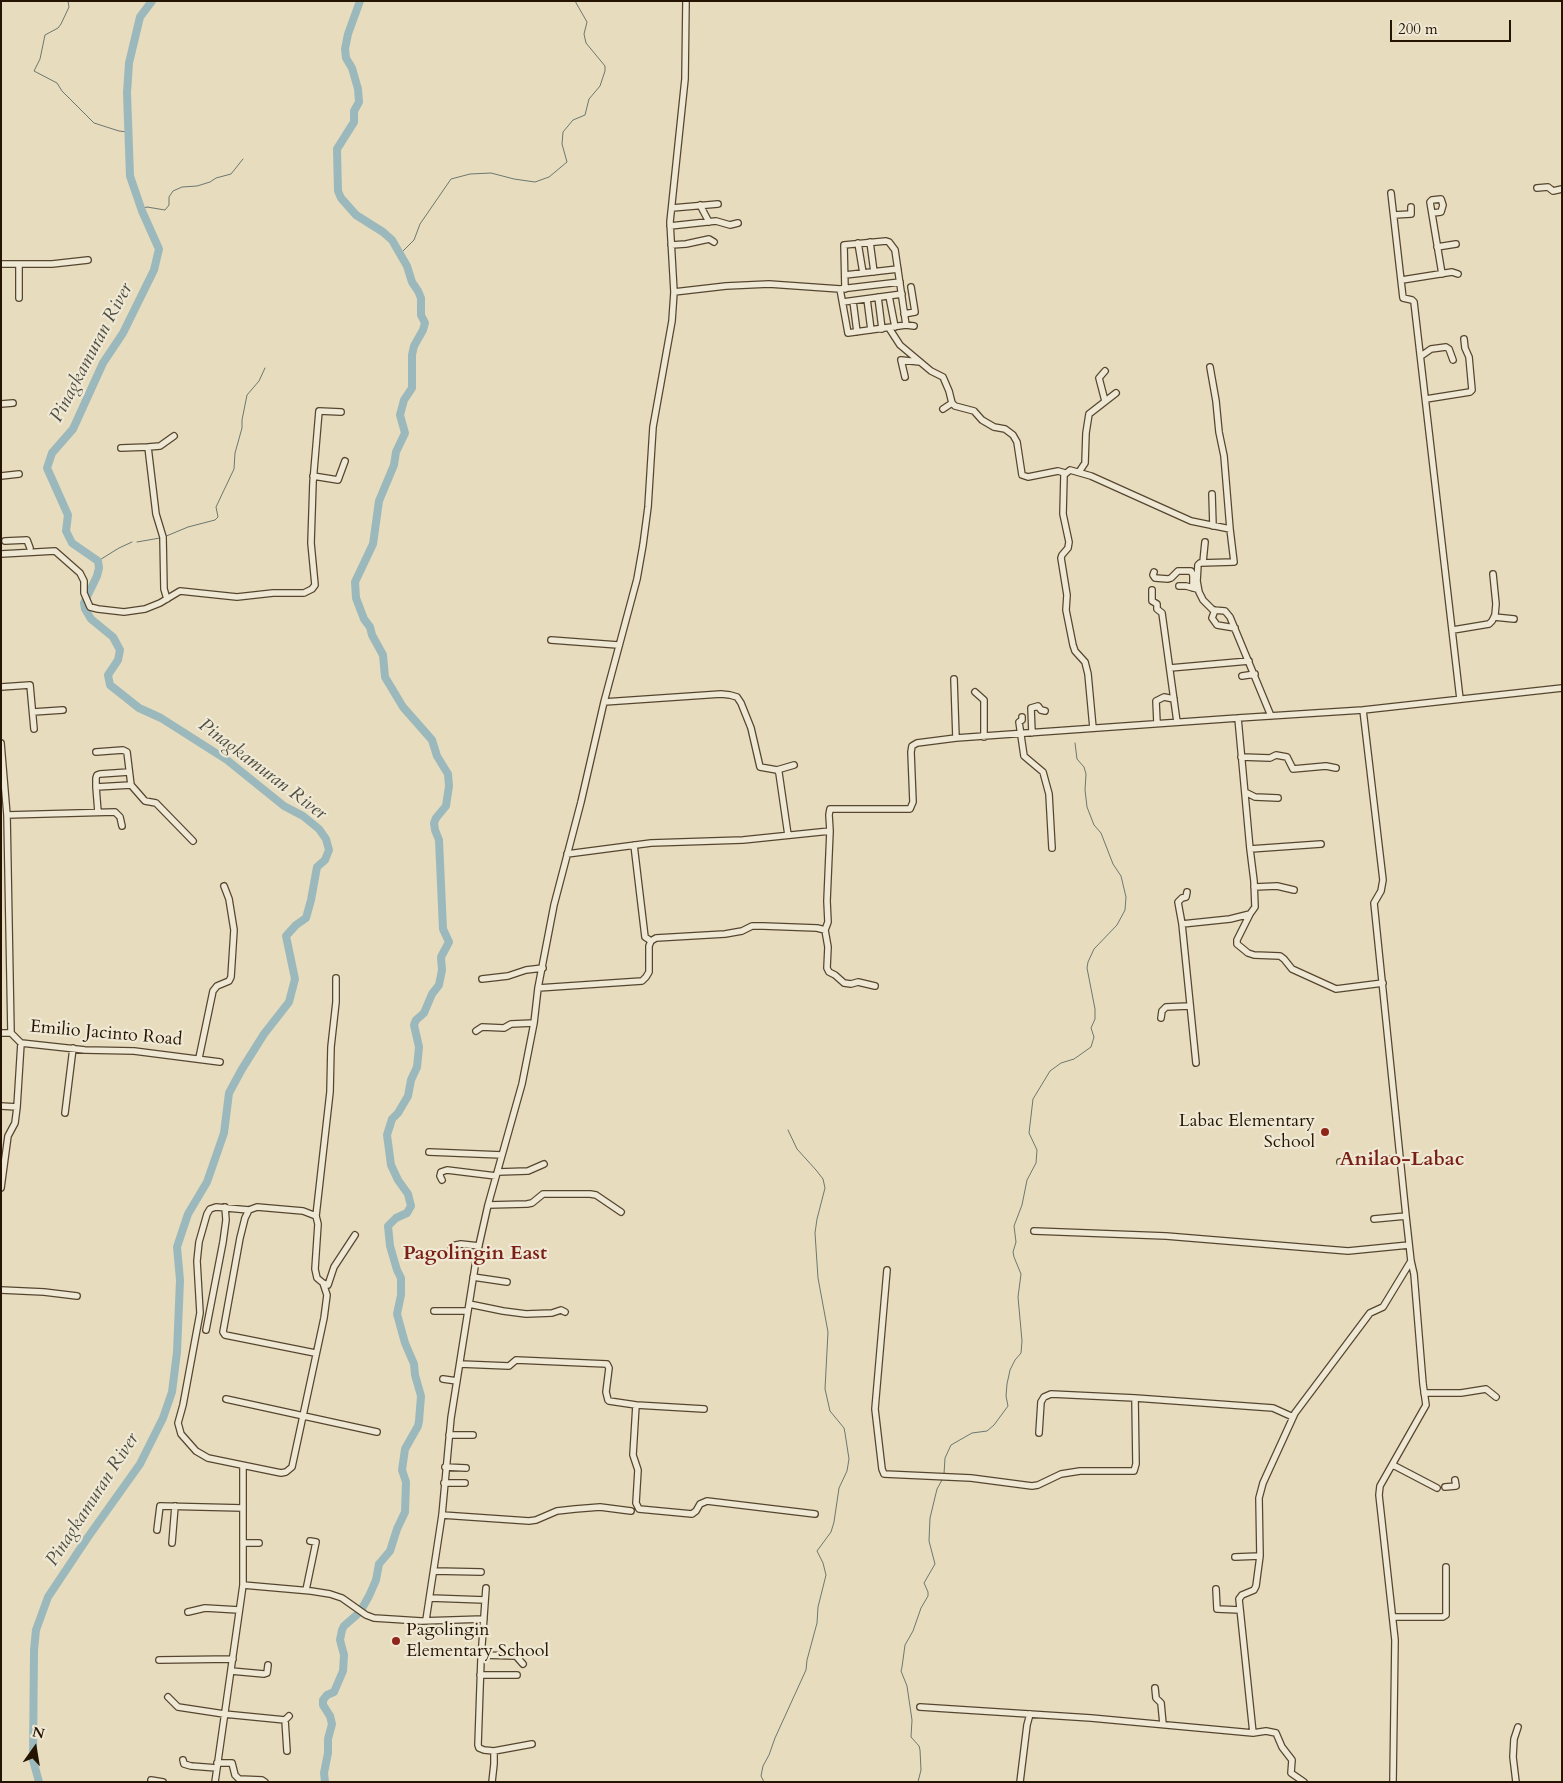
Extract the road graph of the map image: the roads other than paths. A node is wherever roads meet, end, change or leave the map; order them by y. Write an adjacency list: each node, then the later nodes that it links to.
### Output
1 (686, 1): 8 (street)
2 (1537, 188): 3 (street)
3 (1562, 189)
4 (1390, 193): 10 (street)
5 (718, 204): 6 (street)
6 (700, 205): 8 (street); 11 (street)
7 (1411, 207): 10 (street)
8 (672, 208): 13 (street)
9 (1433, 213): 19 (street)
10 (1394, 215): 29 (street)
11 (709, 222): 12 (street); 13 (street)
12 (738, 223)
13 (670, 226): 18 (street)
14 (714, 242): 18 (street)
15 (870, 242): 16 (street); 23 (street); 24 (street)
16 (858, 243): 25 (street); 28 (street)
17 (1456, 244): 19 (street)
18 (671, 245): 33 (street)
19 (1437, 247): 26 (street)
20 (88, 260): 22 (street)
21 (1, 264): 22 (street)
22 (19, 264): 36 (street)
23 (898, 269): 24 (street); 30 (street)
24 (874, 272): 25 (street)
25 (863, 273): 28 (street)
26 (1442, 274): 27 (street); 29 (street)
27 (1458, 274)
28 (845, 275): 32 (street)
29 (1402, 280): 49 (street)
30 (900, 282): 32 (street); 34 (street)
31 (911, 288): 41 (street)
32 (843, 289): 33 (street); 40 (street)
33 (674, 292): 92 (street)
34 (902, 294): 35 (street); 41 (street)
35 (890, 296): 37 (street); 44 (street)
36 (19, 298)
37 (878, 298): 38 (street); 45 (street)
38 (867, 299): 39 (street); 46 (street)
39 (853, 301): 40 (street); 47 (street)
40 (843, 302): 47 (street)
41 (904, 314): 42 (street)
42 (906, 326): 43 (street); 44 (street)
43 (914, 326)
44 (892, 327): 45 (street); 51 (street)
45 (882, 329): 46 (street)
46 (871, 330): 47 (street)
47 (857, 332)
48 (1464, 339): 56 (street)
49 (1421, 356): 50 (street); 56 (street)
50 (1453, 360)
51 (920, 362): 54 (street); 60 (street)
52 (1210, 367): 74 (street)
53 (1105, 371): 57 (street)
54 (905, 378)
55 (1116, 393): 57 (street)
56 (1426, 399): 90 (street)
57 (1105, 401): 67 (street)
58 (1, 404): 59 (street)
59 (13, 404)
60 (952, 404): 61 (street); 68 (street)
61 (943, 409)
62 (341, 412): 71 (street)
63 (174, 436): 64 (street)
64 (148, 447): 65 (street); 85 (street)
65 (121, 448)
66 (344, 460): 71 (street)
67 (1079, 472): 68 (street); 73 (street)
68 (1066, 473): 113 (street)
69 (19, 474): 70 (street)
70 (1, 476)
71 (313, 476): 85 (street)
72 (1212, 494): 73 (street)
73 (1214, 526): 74 (street)
74 (1230, 529): 79 (street)
75 (5, 541): 77 (street)
76 (1205, 542): 79 (street)
77 (30, 551): 78 (street); 85 (street)
78 (1, 554)
79 (1203, 562): 83 (street)
80 (1154, 572): 83 (street)
81 (1493, 574): 87 (street)
82 (1179, 586): 83 (street)
83 (1196, 588): 86 (street)
84 (1152, 590): 94 (street)
85 (167, 599)
86 (1215, 610): 89 (street); 89 (street)
87 (1494, 617): 88 (street); 90 (street)
88 (1514, 619)
89 (1235, 628): 93 (street)
90 (1453, 630): 102 (street)
91 (550, 640): 92 (street)
92 (618, 645): 103 (street)
93 (1249, 660): 94 (street); 95 (street)
94 (1170, 668): 101 (street)
95 (1255, 674): 96 (street); 108 (street)
96 (1242, 676)
97 (954, 680): 118 (street)
98 (1, 687): 107 (street)
99 (1562, 688): 102 (street)
100 (975, 692): 117 (street)
101 (1174, 699): 111 (street); 112 (street)
102 (1460, 699): 105 (street)
103 (604, 702): 124 (street); 140 (street)
104 (63, 710): 107 (street)
105 (1363, 710): 108 (street); 152 (street)
106 (1046, 711): 115 (street)
107 (33, 712): 114 (street)
108 (1271, 716): 110 (street)
109 (1022, 717): 116 (street)
110 (1238, 718): 111 (street); 121 (street)
111 (1177, 722): 112 (street)
112 (1157, 723): 113 (street)
113 (1093, 728): 115 (street)
114 (34, 729)
115 (1031, 731): 116 (street)
116 (1021, 733): 117 (street); 138 (street)
117 (984, 737): 118 (street)
118 (956, 738): 133 (street)
119 (1, 743): 131 (street, Emilio Jacinto Road)
120 (96, 752): 125 (street)
121 (1241, 757): 123 (street); 128 (street)
122 (794, 765): 124 (street)
123 (1336, 768)
124 (777, 770): 134 (street)
125 (129, 772): 126 (street); 127 (street)
126 (130, 785): 127 (street); 135 (street)
127 (96, 787): 130 (street)
128 (1245, 792): 129 (street); 139 (street)
129 (1278, 798)
130 (98, 812): 131 (street); 132 (street)
131 (6, 815): 160 (street, Emilio Jacinto Road)
132 (122, 826)
133 (830, 831): 134 (street); 147 (street)
134 (788, 835): 137 (street)
135 (193, 841)
136 (1321, 844): 139 (street)
137 (634, 846): 140 (street); 148 (street)
138 (1052, 848)
139 (1250, 849): 142 (street)
140 (567, 854): 149 (street)
141 (224, 886): 163 (street)
142 (1254, 887): 143 (street); 145 (street)
143 (1294, 890)
144 (1186, 892): 146 (street)
145 (1250, 914): 146 (street); 152 (street)
146 (1182, 924): 155 (street)
147 (825, 930): 148 (street); 153 (street)
148 (651, 941): 154 (street)
149 (543, 968): 151 (street); 154 (street)
150 (336, 978): 182 (street)
151 (482, 979)
152 (1383, 983): 171 (street)
153 (875, 986)
154 (538, 988): 157 (street)
155 (1189, 1006): 156 (street); 165 (street)
156 (1161, 1018)
157 (534, 1023): 158 (street); 170 (street)
158 (476, 1031)
159 (1, 1033): 160 (street)
160 (11, 1033): 161 (street, Emilio Jacinto Road)
161 (21, 1043): 162 (street, Emilio Jacinto Road); 167 (street)
162 (74, 1048): 163 (street, Emilio Jacinto Road); 168 (street)
163 (199, 1058): 164 (street, Emilio Jacinto Road)
164 (220, 1062)
165 (1196, 1063)
166 (1, 1106): 167 (street)
167 (17, 1107): 176 (street)
168 (65, 1113)
169 (429, 1152): 170 (street)
170 (502, 1155): 174 (street)
171 (1400, 1159): 172 (street); 183 (street)
172 (1340, 1162)
173 (544, 1164): 174 (street)
174 (497, 1174): 175 (street); 178 (street)
175 (442, 1180)
176 (1, 1181): 177 (street)
177 (1, 1188)
178 (488, 1205): 181 (street); 189 (street)
179 (225, 1207): 180 (street); 200 (street); 218 (street)
180 (249, 1210): 182 (street); 201 (street)
181 (621, 1212)
182 (316, 1216): 194 (street)
183 (1406, 1216): 184 (street); 187 (street)
184 (1374, 1219)
185 (1034, 1231): 187 (street)
186 (354, 1235): 194 (street)
187 (1409, 1245): 190 (street)
188 (451, 1246): 189 (street)
189 (479, 1246): 192 (street)
190 (1411, 1261): 205 (street); 212 (street)
191 (887, 1270): 207 (street)
192 (473, 1276): 193 (street); 197 (street)
193 (507, 1282)
194 (323, 1283): 201 (street)
195 (1, 1290): 196 (street)
196 (77, 1296)
197 (468, 1308): 198 (street); 199 (street); 202 (street)
198 (434, 1311)
199 (565, 1312)
200 (206, 1330)
201 (315, 1353): 211 (street)
202 (460, 1364): 204 (street); 209 (street)
203 (443, 1379): 204 (street)
204 (457, 1381): 215 (street)
205 (1428, 1393): 206 (street); 217 (street)
206 (1496, 1397)
207 (1135, 1398): 212 (street); 214 (street)
208 (226, 1399): 211 (street)
209 (636, 1405): 210 (street); 229 (street)
210 (704, 1410)
211 (302, 1417): 213 (street); 218 (street)
212 (1293, 1417): 236 (street)
213 (377, 1432)
214 (1039, 1433)
215 (449, 1435): 216 (street); 219 (street)
216 (473, 1435)
217 (1393, 1465): 225 (street); 250 (street)
218 (244, 1466): 227 (street)
219 (445, 1467): 220 (street); 222 (street)
220 (466, 1468)
221 (1455, 1480): 224 (street)
222 (444, 1483): 223 (street); 230 (street)
223 (465, 1483)
224 (1445, 1487)
225 (1437, 1488)
226 (175, 1506): 227 (street); 231 (street); 234 (street)
227 (242, 1508): 233 (street)
228 (631, 1510): 230 (street)
229 (815, 1514)
230 (442, 1515): 239 (street)
231 (157, 1530)
232 (310, 1541): 244 (street)
233 (242, 1542): 235 (street); 241 (street)
234 (172, 1543)
235 (260, 1543)
236 (1260, 1556): 237 (street); 248 (street)
237 (1235, 1557)
238 (1446, 1567): 250 (street)
239 (434, 1571): 240 (street); 245 (street)
240 (482, 1572)
241 (242, 1585): 244 (street); 247 (street)
242 (486, 1588): 246 (street)
243 (1216, 1588): 248 (street)
244 (306, 1590): 251 (street)
245 (430, 1598): 246 (street); 251 (street)
246 (485, 1600): 252 (street)
247 (239, 1610): 249 (street); 254 (street)
248 (1240, 1610): 268 (street)
249 (188, 1612)
250 (1394, 1617): 281 (street)
251 (426, 1620): 252 (street)
252 (484, 1620): 253 (street)
253 (481, 1655): 256 (street); 259 (street)
254 (233, 1659): 255 (street); 258 (street)
255 (159, 1660)
256 (523, 1664)
257 (268, 1665): 258 (street)
258 (231, 1671): 264 (street)
259 (480, 1675): 260 (street); 270 (street)
260 (517, 1675)
261 (1155, 1688): 266 (street)
262 (168, 1697): 264 (street)
263 (920, 1707): 265 (street)
264 (224, 1714): 271 (street); 273 (street)
265 (1030, 1714): 266 (street); 279 (street)
266 (1163, 1724): 268 (street)
267 (1518, 1727): 282 (street)
268 (1253, 1733): 280 (street)
269 (532, 1744): 270 (street)
270 (494, 1751): 278 (street)
271 (288, 1752)
272 (183, 1760): 273 (street)
273 (217, 1766): 276 (street); 277 (street)
274 (151, 1780): 275 (street)
275 (163, 1782)
276 (215, 1782)
277 (266, 1782)
278 (492, 1782)
279 (1020, 1782)
280 (1304, 1782)
281 (1393, 1782)
282 (1516, 1782)

